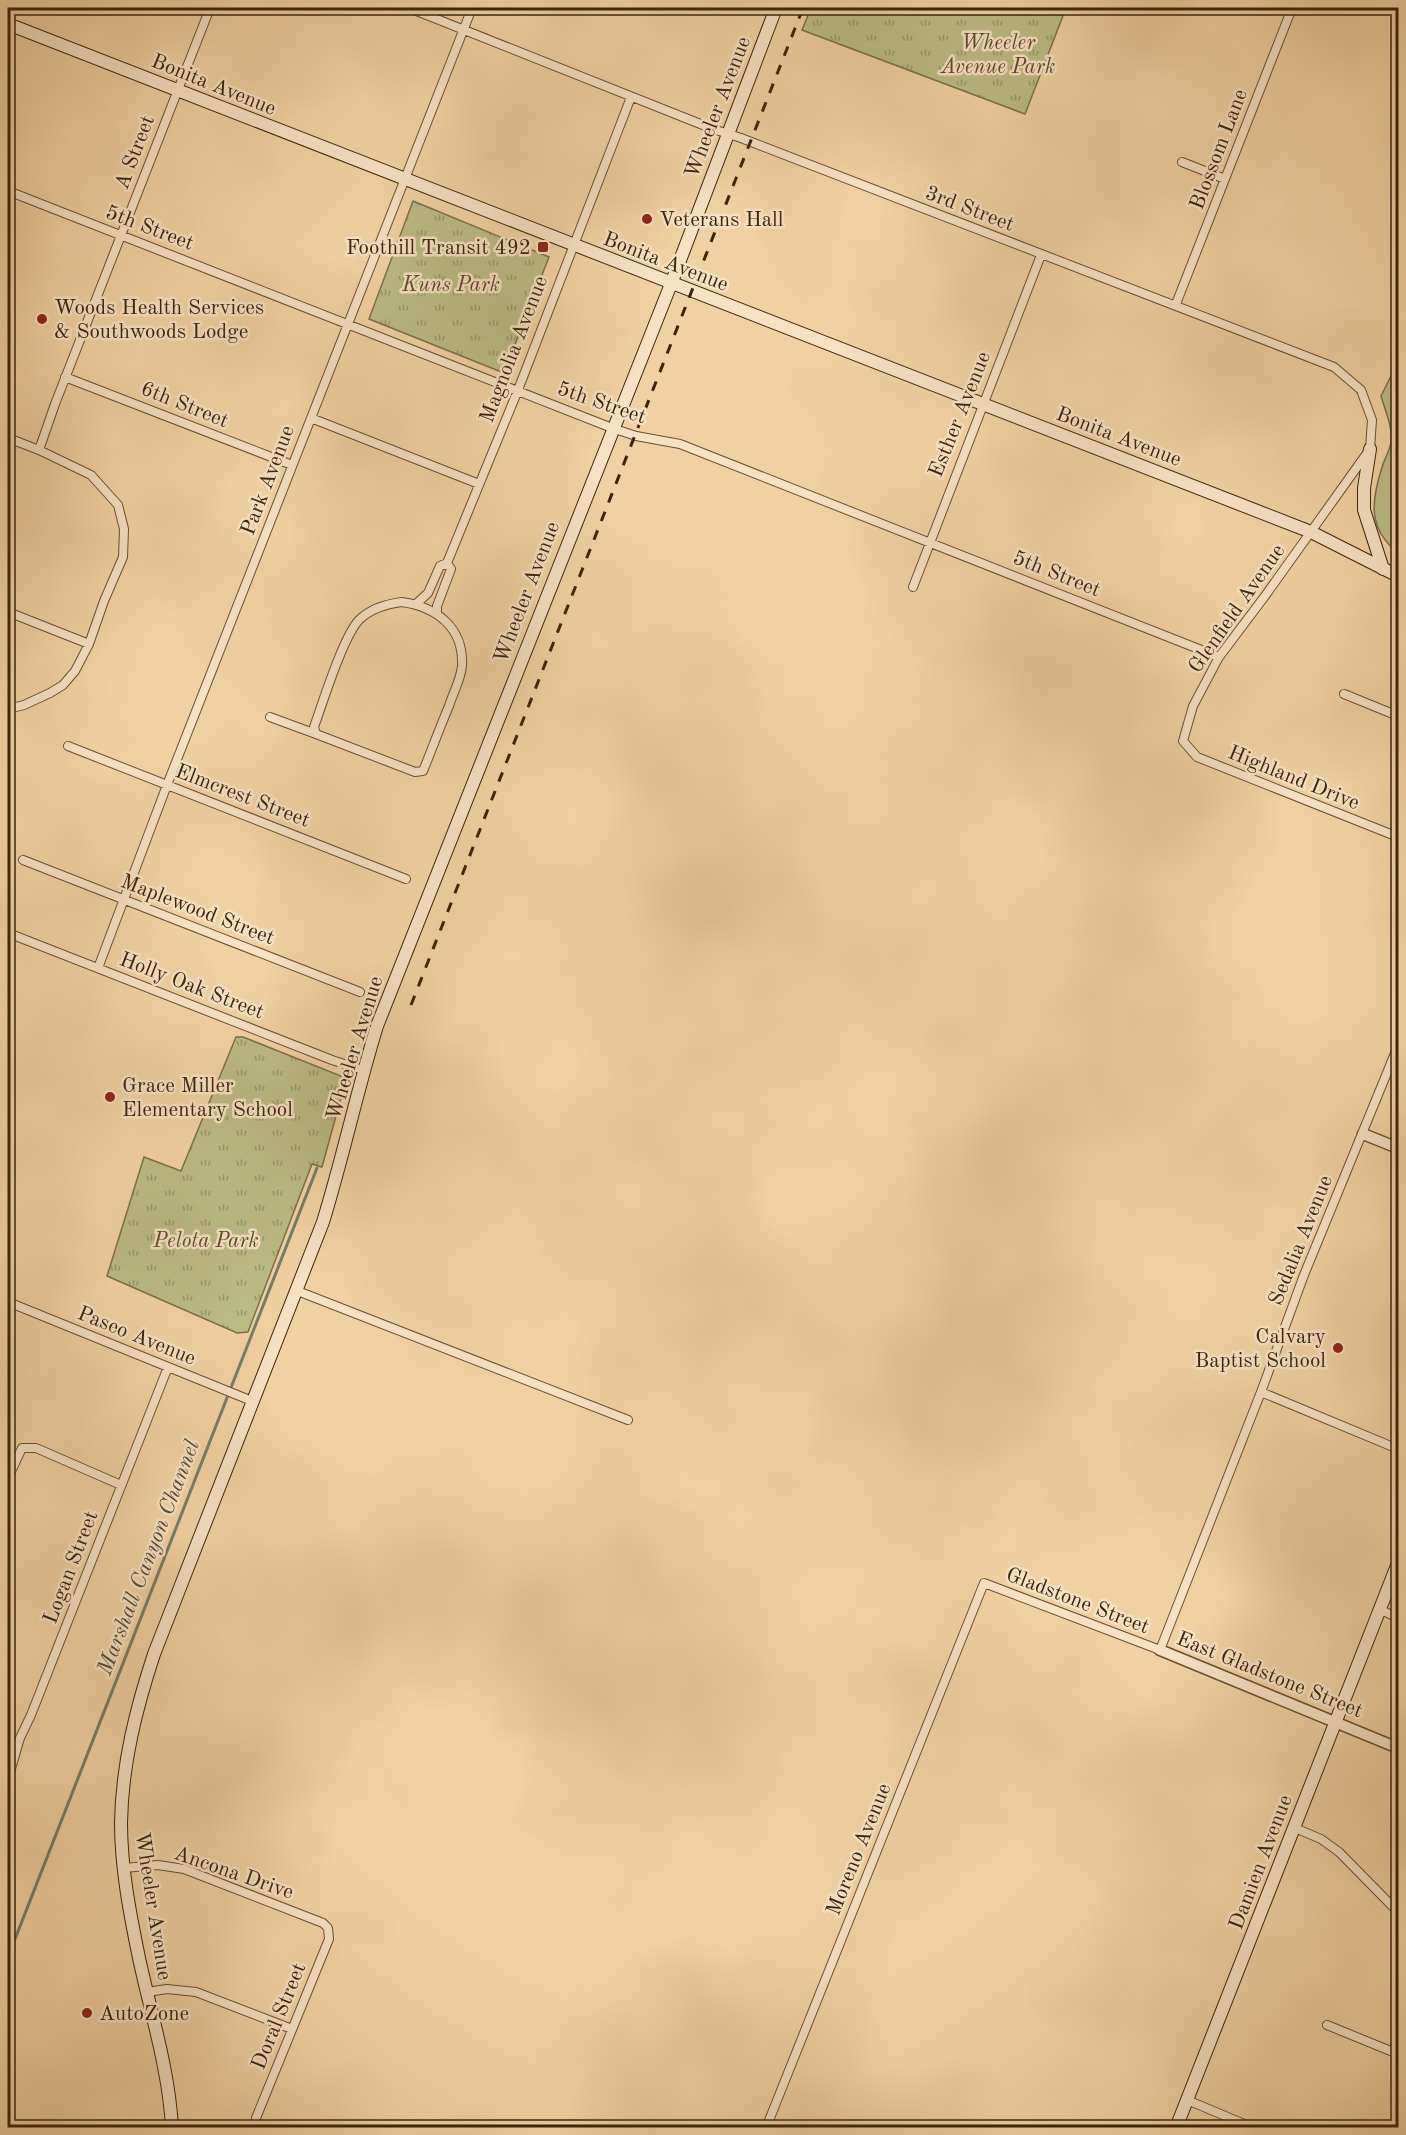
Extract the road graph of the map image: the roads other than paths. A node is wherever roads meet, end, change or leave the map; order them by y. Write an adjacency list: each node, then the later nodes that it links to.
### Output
1 (210, 8): 8 (street, A Street)
2 (409, 8): 7 (street, 3rd Street)
3 (472, 8): 7 (street, Park Avenue)
4 (776, 8): 10 (main road, Wheeler Avenue)
5 (1292, 8): 12 (street, Blossom Lane)
6 (8, 24): 8 (main road, Bonita Avenue)
7 (464, 30): 9 (street, 3rd Street); 13 (street, Park Avenue)
8 (178, 90): 13 (main road, Bonita Avenue); 15 (street, A Street)
9 (631, 97): 10 (street, 3rd Street); 16 (street, Magnolia Avenue)
10 (727, 134): 17 (street, 3rd Street); 18 (main road, Wheeler Avenue)
11 (1182, 162): 12 (street)
12 (1225, 179): 19 (street, Blossom Lane)
13 (405, 180): 16 (main road, Bonita Avenue); 20 (street, Park Avenue)
14 (8, 191): 15 (street, 5th Street)
15 (121, 236): 20 (street, 5th Street); 21 (street, A Street)
16 (572, 245): 18 (main road, Bonita Avenue); 22 (street, Magnolia Avenue)
17 (1041, 255): 19 (street, 3rd Street); 23 (street, Esther Avenue)
18 (670, 284): 23 (main road, Bonita Avenue); 25 (main road, Wheeler Avenue)
19 (1176, 304): 27 (street, 3rd Street)
20 (348, 324): 22 (street, 5th Street); 24 (street, Park Avenue)
21 (65, 377): 28 (street, A Street); 29 (street, 6th Street)
22 (518, 390): 25 (street, 5th Street); 30 (street, Magnolia Avenue)
23 (983, 404): 31 (main road, Bonita Avenue); 32 (street, Esther Avenue)
24 (311, 418): 29 (street, Park Avenue); 30 (street)
25 (612, 428): 32 (street, 5th Street); 58 (main road, Wheeler Avenue)
26 (8, 438): 28 (street)
27 (1370, 449): 31 (street); 34 (main road)
28 (39, 450): 40 (street)
29 (292, 465): 49 (street, Park Avenue)
30 (479, 484): 33 (street, Magnolia Avenue)
31 (1311, 532): 34 (main road, Bonita Avenue); 41 (street, Glenfield Avenue)
32 (929, 541): 36 (street, Esther Avenue); 41 (street, 5th Street)
33 (447, 563): 37 (street, Magnolia Avenue); 39 (street)
34 (1383, 569): 35 (main road, Bonita Avenue)
35 (1398, 576)
36 (913, 588)
37 (416, 604): 39 (street); 46 (street)
38 (8, 612): 40 (street)
39 (437, 614): 46 (street)
40 (89, 644): 43 (street)
41 (1219, 657): 47 (street, Glenfield Avenue)
42 (1344, 694): 44 (street)
43 (8, 709)
44 (1398, 716)
45 (270, 717): 46 (street)
46 (316, 734)
47 (1183, 741): 50 (street, Highland Drive)
48 (68, 746): 49 (street, Elmcrest Street)
49 (167, 785): 52 (street, Elmcrest Street); 53 (street, Park Avenue)
50 (1398, 837)
51 (23, 860): 53 (street, Maplewood Street)
52 (406, 879)
53 (123, 899): 55 (street, Park Avenue); 56 (street, Maplewood Street)
54 (8, 933): 55 (street, Holly Oak Street)
55 (98, 968): 58 (street, Holly Oak Street)
56 (360, 993)
57 (1398, 1046): 59 (street, Sedalia Avenue)
58 (363, 1070): 61 (main road, Wheeler Avenue)
59 (1363, 1134): 60 (street); 64 (street, Sedalia Avenue)
60 (1398, 1148)
61 (295, 1290): 65 (main road, Wheeler Avenue); 66 (street)
62 (8, 1302): 63 (street, Paseo Avenue)
63 (168, 1367): 65 (street, Paseo Avenue); 69 (street, Logan Street)
64 (1261, 1392): 67 (street); 74 (street, Sedalia Avenue)
65 (252, 1401): 79 (main road, Wheeler Avenue)
66 (628, 1420)
67 (1398, 1449)
68 (8, 1478): 69 (street)
69 (121, 1485): 77 (street, Logan Street)
70 (1398, 1563): 72 (main road, Damien Avenue)
71 (984, 1583): 74 (street, Gladstone Street); 89 (street, Moreno Avenue)
72 (1381, 1610): 73 (street); 75 (main road, Damien Avenue)
73 (1398, 1618)
74 (1160, 1650): 75 (street, East Gladstone Street)
75 (1336, 1723): 76 (street, East Gladstone Street); 78 (main road, Damien Avenue)
76 (1398, 1748)
77 (8, 1779)
78 (1295, 1828): 80 (street); 86 (main road, Damien Avenue)
79 (124, 1868): 81 (street, Ancona Drive); 82 (main road, Wheeler Avenue)
80 (1398, 1912)
81 (328, 1928): 84 (street, Doral Street)
82 (147, 1992): 84 (street); 88 (main road, Wheeler Avenue)
83 (1327, 2025): 85 (street)
84 (292, 2029): 87 (street, Doral Street)
85 (1398, 2054)
86 (1187, 2100): 90 (main road, Damien Avenue); 91 (street)
87 (256, 2118)
88 (172, 2127)
89 (766, 2127)
90 (1176, 2127)
91 (1254, 2127)

